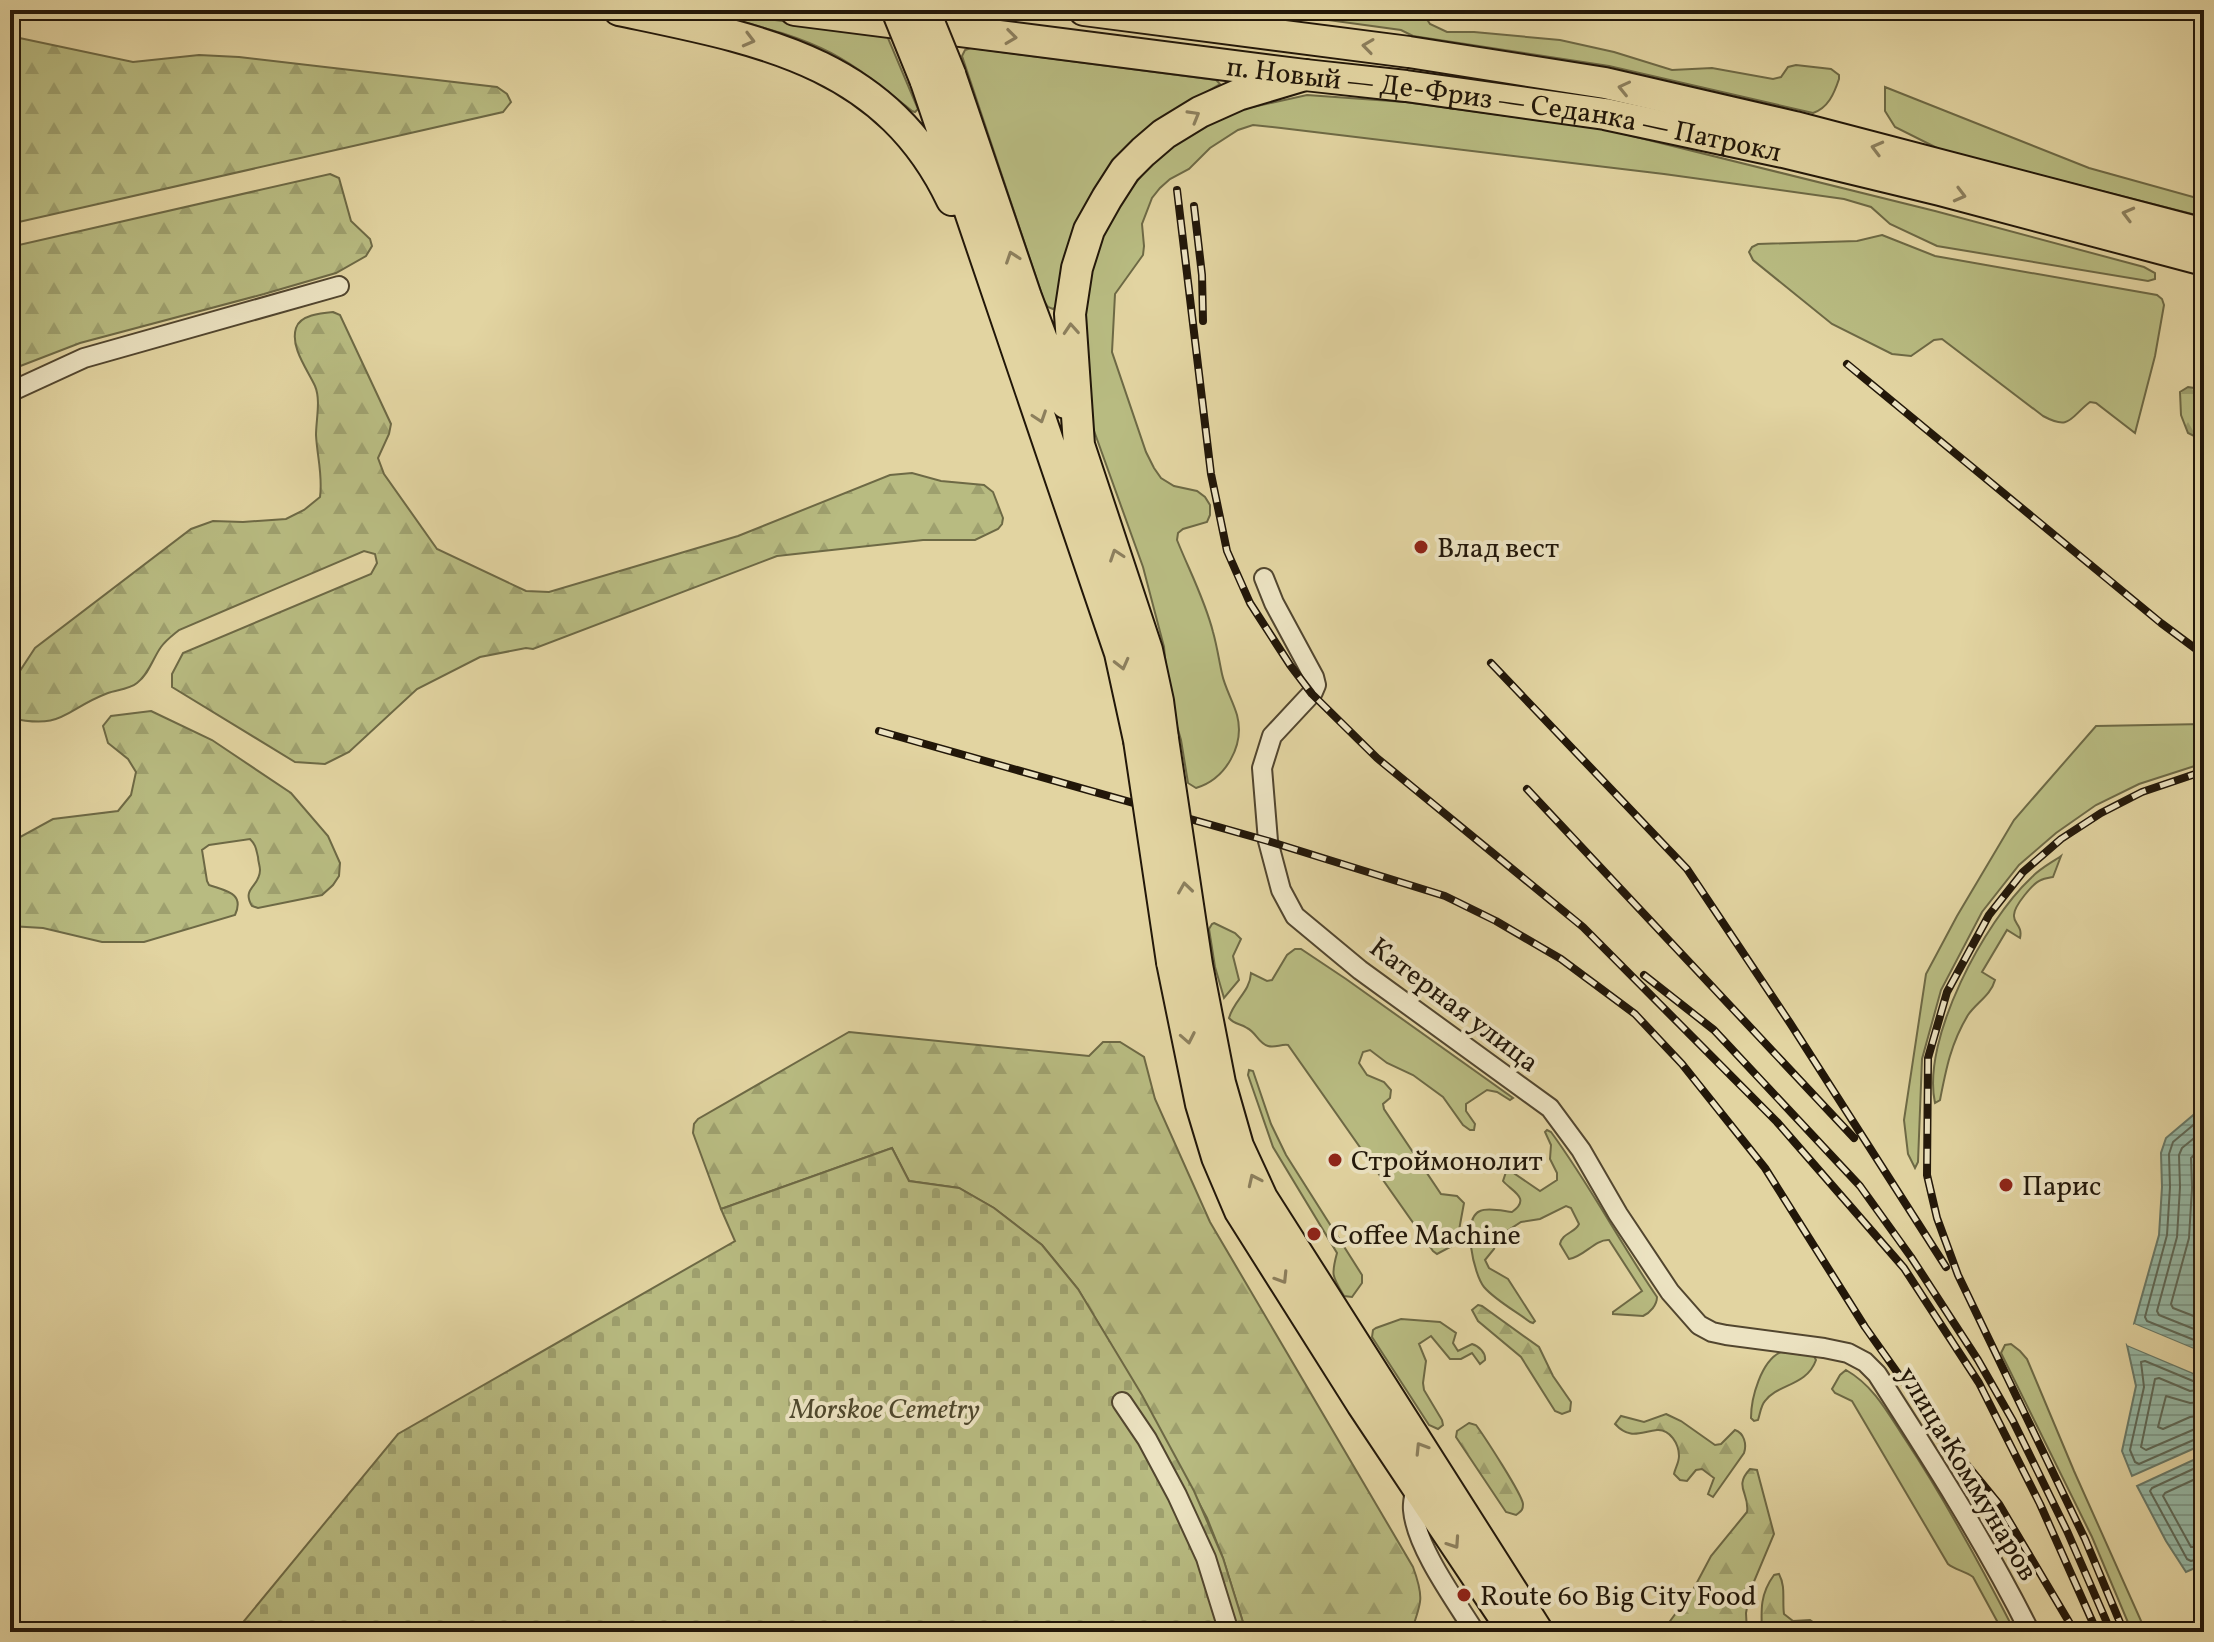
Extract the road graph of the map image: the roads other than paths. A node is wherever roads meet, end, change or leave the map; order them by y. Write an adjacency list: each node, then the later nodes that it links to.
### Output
1 (619, 10): 10 (main road, one-way to 10)
2 (795, 10): 4 (main road, п. Новый — Де-Фриз — Седанка — Патрокл)
3 (1084, 10): 7 (main road, п. Новый — Де-Фриз — Седанка — Патрокл, one-way to 3)
4 (908, 15): 5 (main road, п. Новый — Де-Фриз — Седанка — Патрокл, one-way to 5); 6 (main road, bridge)
5 (1305, 75): 8 (main road, п. Новый — Де-Фриз — Седанка — Патрокл, one-way to 8); 12 (main road, one-way to 5)
6 (938, 76): 10 (main road); 12 (main road, one-way to 6)
7 (2204, 234)
8 (2204, 260)
9 (339, 286): 11 (street)
10 (996, 291): 14 (main road, one-way to 14)
11 (10, 392)
12 (1078, 435): 14 (main road, one-way to 12)
13 (1264, 578): 16 (street, Катерная улица)
14 (1151, 739): 15 (main road, bridge)
15 (1185, 964): 18 (main road, one-way to 18); 22 (main road, one-way to 15)
16 (1848, 1353): 23 (street, улица Коммунаров)
17 (1122, 1402): 19 (street)
18 (1416, 1485): 20 (street); 21 (main road, one-way to 21)
19 (1229, 1632)
20 (1475, 1632)
21 (1514, 1632)
22 (1538, 1632)
23 (2030, 1632)

